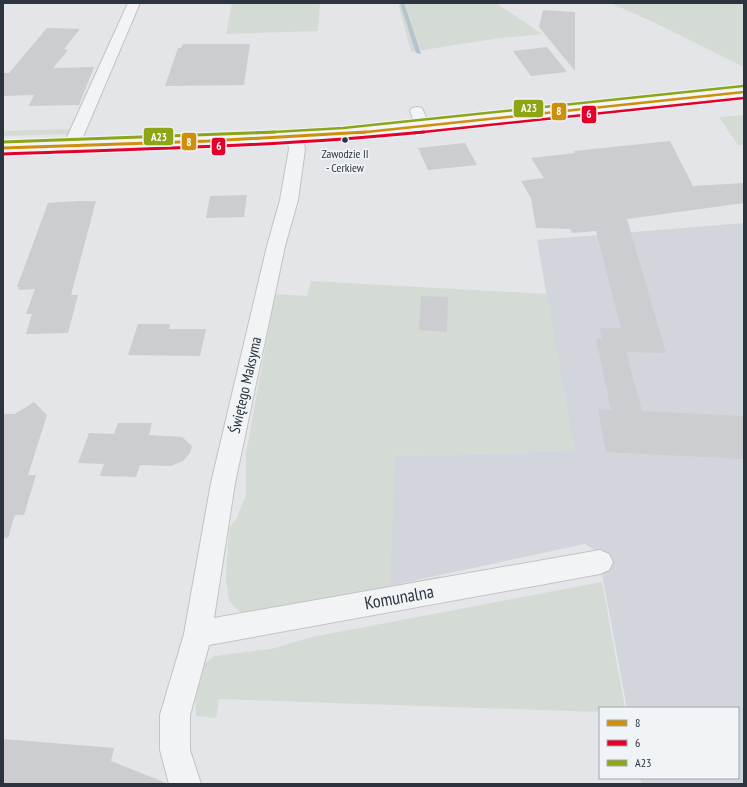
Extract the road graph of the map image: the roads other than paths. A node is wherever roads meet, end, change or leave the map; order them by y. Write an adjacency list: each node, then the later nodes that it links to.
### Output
1 (134, 3): 6 (street)
2 (744, 92): 4 (main road)
3 (417, 111): 4 (street)
4 (422, 126): 5 (main road)
5 (295, 137): 6 (main road); 9 (street, Świętego Maksyma)
6 (71, 146): 7 (main road)
7 (3, 148)
8 (600, 562): 9 (street, Komunalna)
9 (198, 634): 10 (street, Świętego Maksyma)
10 (185, 784)

